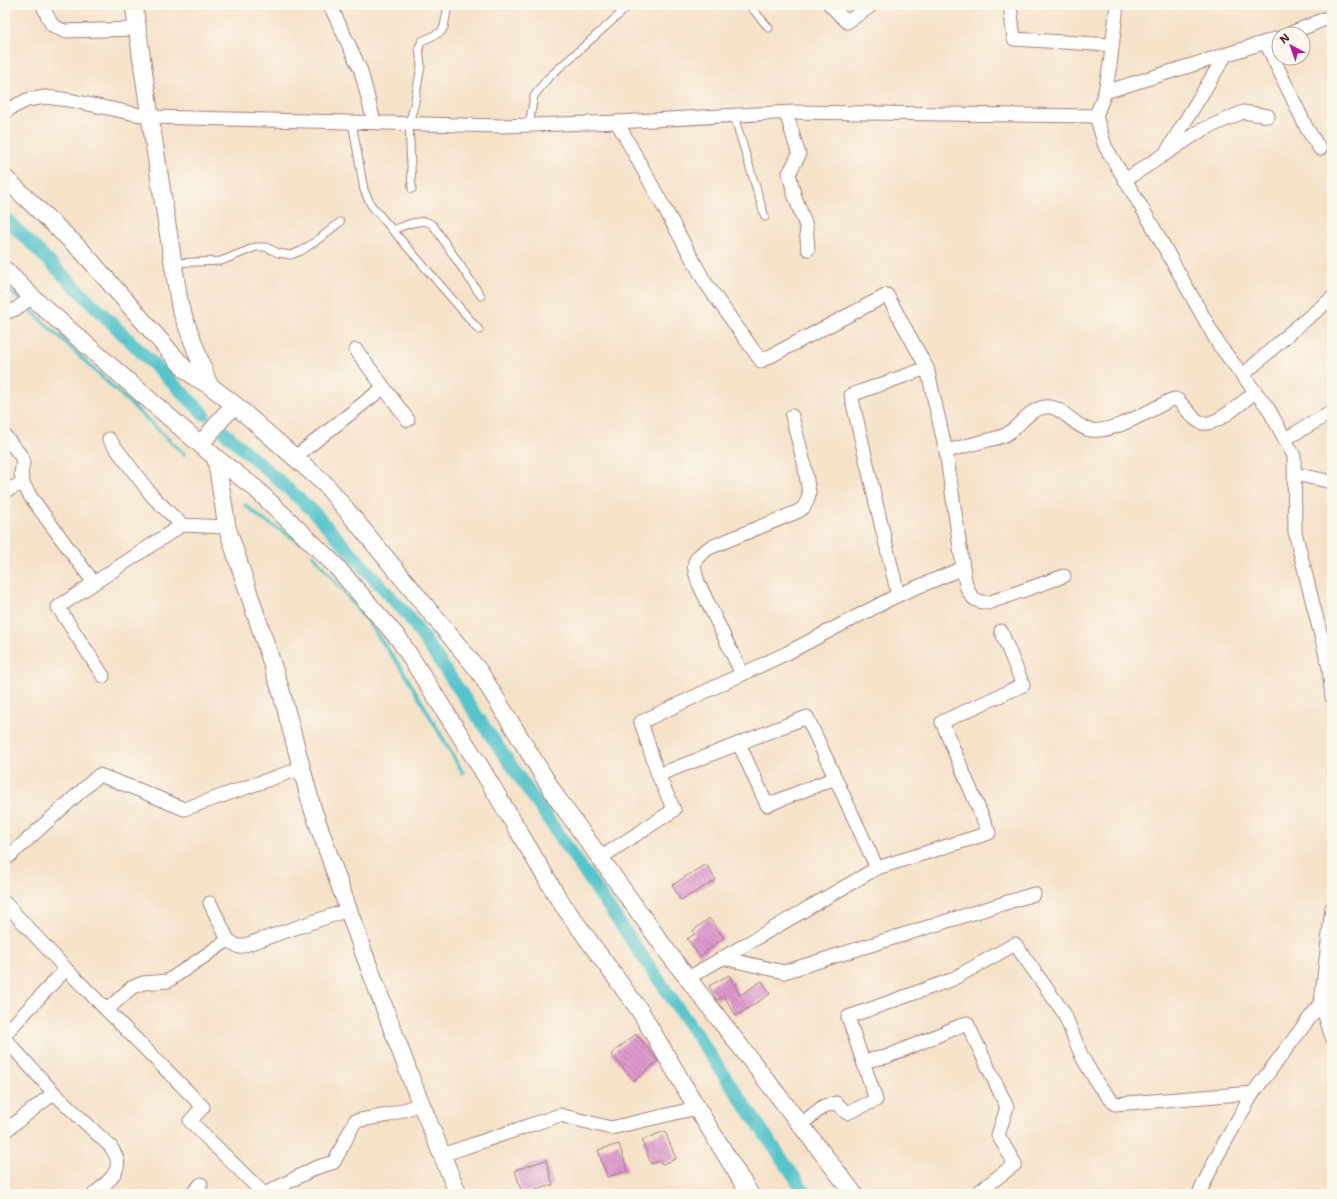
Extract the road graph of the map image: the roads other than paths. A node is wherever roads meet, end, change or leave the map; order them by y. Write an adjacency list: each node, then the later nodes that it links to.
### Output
1 (43, 5): 14 (street)
2 (134, 5): 14 (street)
3 (330, 5): 27 (street)
4 (448, 5): 29 (lane)
5 (630, 5): 30 (lane)
6 (749, 5): 13 (lane)
7 (830, 5): 8 (street)
8 (872, 5)
9 (1010, 5): 17 (street)
10 (1117, 5): 17 (street)
11 (1330, 21): 12 (street)
12 (1311, 27)
13 (769, 28)
14 (138, 29): 25 (street)
15 (1271, 41): 16 (street)
16 (1266, 43): 18 (street); 31 (street)
17 (1112, 45): 19 (street)
18 (1225, 56): 19 (street); 32 (street)
19 (1105, 92): 23 (street)
20 (5, 113): 25 (street)
21 (786, 113): 22 (street); 23 (street); 39 (street)
22 (734, 116): 28 (street); 36 (lane)
23 (1096, 116): 34 (street)
24 (1268, 116): 32 (street)
25 (150, 118): 26 (street); 40 (street)
26 (352, 122): 27 (street); 38 (lane)
27 (374, 122): 29 (street)
28 (617, 122): 30 (street); 47 (street)
29 (408, 123): 30 (street); 35 (lane)
30 (529, 126)
31 (1320, 149)
32 (1165, 154): 34 (street)
33 (5, 178): 49 (street)
34 (1125, 180): 48 (street)
35 (412, 189)
36 (766, 217)
37 (340, 222): 40 (lane)
38 (392, 230): 42 (lane); 45 (lane)
39 (808, 249)
40 (173, 263): 49 (street)
41 (5, 270): 44 (street)
42 (481, 296)
43 (1332, 298): 48 (street)
44 (20, 305): 57 (street)
45 (479, 330)
46 (356, 350): 50 (street)
47 (927, 368): 60 (street); 72 (street)
48 (1243, 375): 51 (street)
49 (210, 386): 52 (street)
50 (383, 388): 55 (street); 61 (street)
51 (1255, 392): 59 (street); 60 (street)
52 (229, 411): 57 (street); 61 (street)
53 (1332, 412): 59 (street)
54 (792, 416): 74 (street)
55 (408, 420)
56 (5, 436): 65 (street)
57 (205, 438): 62 (street)
58 (109, 439): 67 (street)
59 (1285, 439): 63 (street)
60 (946, 451): 69 (street)
61 (295, 457): 81 (street)
62 (216, 458): 68 (street); 102 (street)
63 (1294, 474): 64 (street); 76 (street)
64 (1332, 482)
65 (23, 483): 66 (street); 71 (street)
66 (5, 491)
67 (182, 525): 68 (street); 71 (street)
68 (227, 527): 78 (street)
69 (963, 568): 70 (street); 72 (street)
70 (1064, 576)
71 (94, 583): 75 (street)
72 (898, 595): 74 (street)
73 (1001, 630): 83 (street)
74 (742, 674): 79 (street)
75 (103, 676)
76 (1332, 696)
77 (739, 744): 79 (street); 80 (street); 80 (street)
78 (302, 768): 82 (street); 88 (street)
79 (658, 775): 81 (street)
80 (835, 778): 83 (street)
81 (600, 858): 92 (street)
82 (5, 860)
83 (877, 868): 90 (street)
84 (1034, 894): 90 (street)
85 (210, 903): 89 (street)
86 (1332, 908): 93 (street)
87 (7, 909): 91 (street)
88 (348, 910): 89 (street); 101 (street)
89 (228, 940): 94 (street)
90 (723, 958): 92 (street)
91 (66, 969): 94 (street); 95 (street)
92 (688, 978): 103 (street)
93 (1321, 1003): 96 (street); 100 (street)
94 (107, 1010): 109 (street)
95 (5, 1034)
96 (1332, 1037)
97 (5, 1039): 99 (street)
98 (863, 1061): 100 (street); 103 (street); 113 (street)
99 (54, 1093): 104 (street); 107 (street)
100 (1253, 1093): 114 (street)
101 (421, 1104): 105 (street); 109 (street)
102 (697, 1108): 105 (street); 111 (street)
103 (800, 1125): 112 (street)
104 (5, 1131)
105 (442, 1155): 110 (street)
106 (201, 1184): 108 (street)
107 (94, 1194)
108 (192, 1194)
109 (265, 1194)
110 (458, 1194)
111 (750, 1194)
112 (854, 1194)
113 (976, 1194)
114 (1199, 1194)

